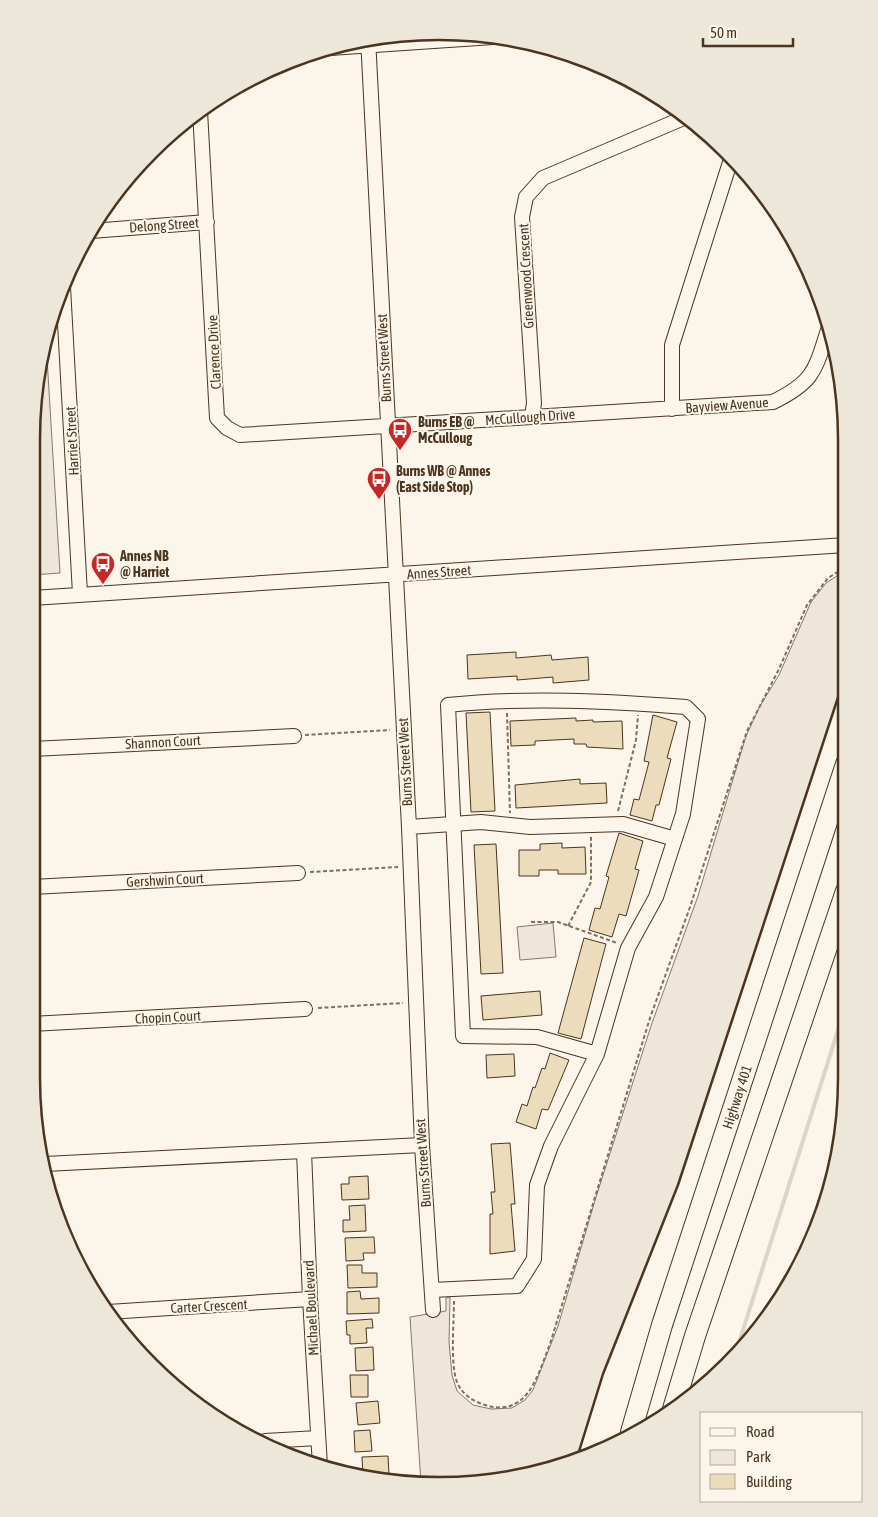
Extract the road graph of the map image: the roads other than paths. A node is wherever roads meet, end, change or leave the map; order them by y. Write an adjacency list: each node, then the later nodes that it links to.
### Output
1 (368, 47): 11 (street, Burns Street West)
2 (201, 119): 5 (street, Clarence Drive)
3 (679, 120): 10 (street, Greenwood Crescent)
4 (729, 165): 9 (street)
5 (207, 222): 6 (street, Delong Street); 11 (street, Clarence Drive)
6 (98, 230)
7 (64, 303): 14 (street, Harriet Street)
8 (825, 339): 9 (street, Bayview Avenue)
9 (672, 409): 10 (street, McCullough Drive)
10 (532, 416): 11 (street, McCullough Drive)
11 (388, 426): 13 (street, Burns Street West)
12 (838, 546): 13 (street, Annes Street)
13 (396, 575): 14 (street, Annes Street); 20 (street, Burns Street West)
14 (80, 594): 15 (street, Annes Street)
15 (40, 597)
16 (294, 736): 17 (street, Shannon Court)
17 (40, 749)
18 (838, 788): 36 (highway, Highway 401)
19 (452, 823): 20 (street, Burns Street West); 21 (street, Burns Street West); 21 (street); 27 (street)
20 (409, 827): 28 (street, Burns Street West)
21 (675, 839): 27 (street)
22 (298, 873): 23 (street, Gershwin Court)
23 (40, 887)
24 (838, 915): 35 (highway)
25 (305, 1009): 26 (street, Chopin Court)
26 (40, 1024)
27 (597, 1054): 31 (street)
28 (422, 1145): 29 (street); 31 (street, Burns Street West)
29 (304, 1151): 30 (street); 32 (street, Michael Boulevard)
30 (50, 1164)
31 (432, 1290): 33 (street, Burns Street West)
32 (310, 1299): 34 (street, Carter Crescent); 37 (street, Michael Boulevard)
33 (433, 1310)
34 (115, 1312)
35 (676, 1399)
36 (632, 1427)
37 (318, 1438): 38 (street); 39 (street, Michael Boulevard)
38 (273, 1441)
39 (319, 1458)

